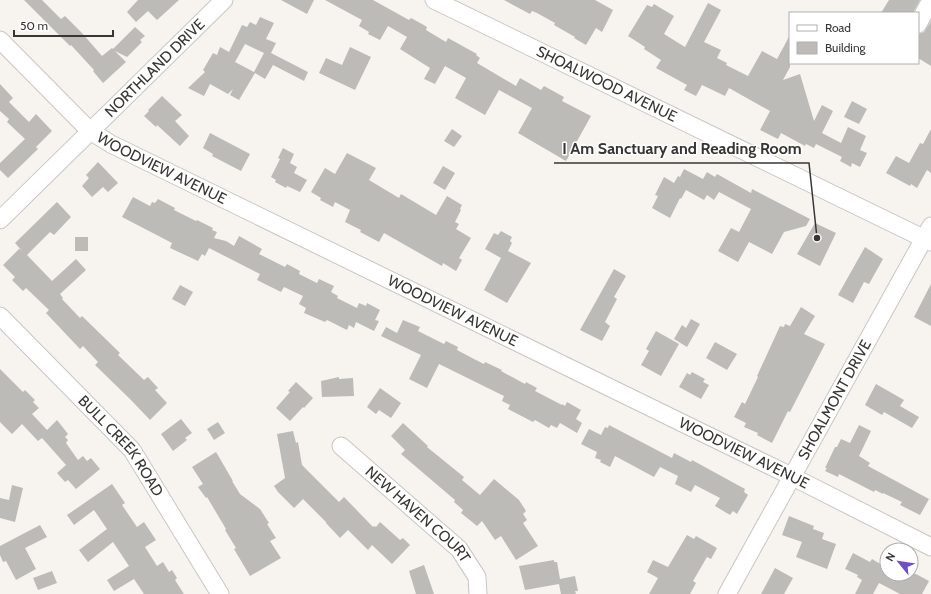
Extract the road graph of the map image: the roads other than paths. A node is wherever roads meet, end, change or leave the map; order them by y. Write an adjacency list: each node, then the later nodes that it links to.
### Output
1 (224, 0): 6 (street, NORTHLAND DRIVE)
2 (434, 0): 8 (street, SHOALWOOD AVENUE)
3 (931, 0): 4 (street)
4 (919, 22)
5 (0, 40): 6 (street, WOODVIEW AVENUE)
6 (90, 131): 7 (street, NORTHLAND DRIVE); 11 (street, WOODVIEW AVENUE)
7 (0, 220)
8 (929, 236): 11 (street, SHOALMONT DRIVE)
9 (0, 316): 13 (street, BULL CREEK ROAD)
10 (341, 446): 14 (street, NEW HAVEN COURT)
11 (793, 477): 12 (street, WOODVIEW AVENUE); 15 (street, SHOALMONT DRIVE)
12 (931, 547)
13 (220, 594)
14 (478, 594)
15 (727, 594)

